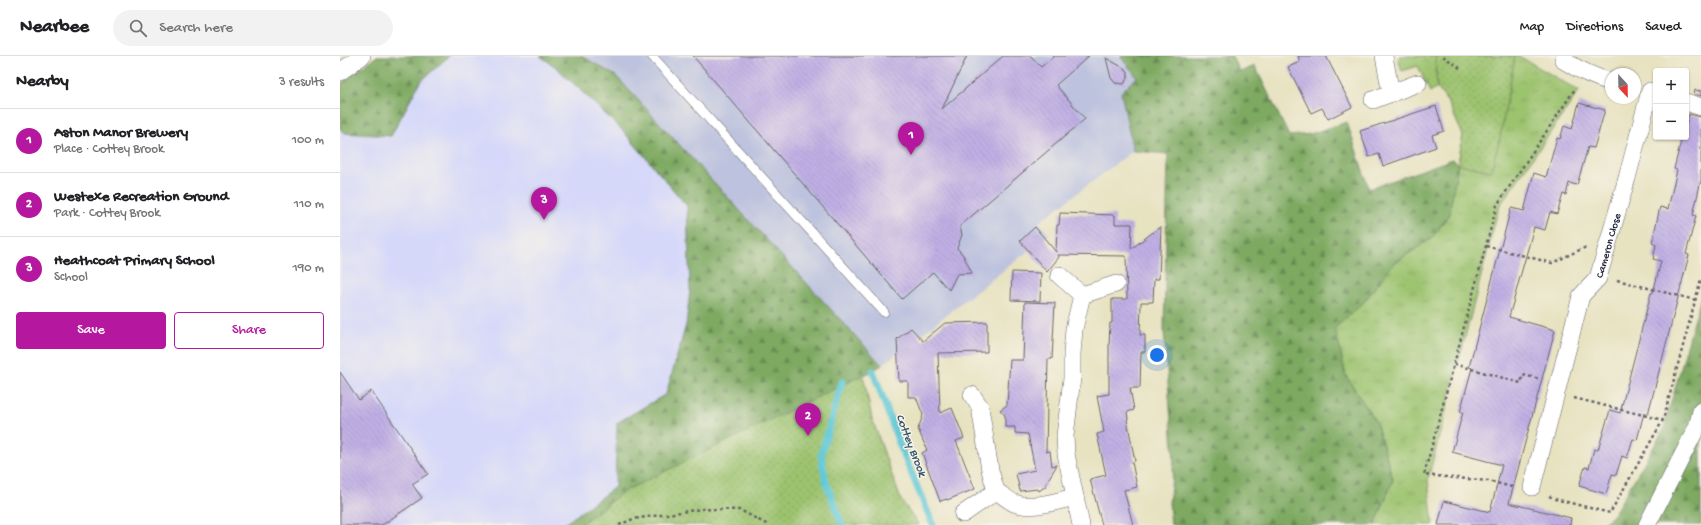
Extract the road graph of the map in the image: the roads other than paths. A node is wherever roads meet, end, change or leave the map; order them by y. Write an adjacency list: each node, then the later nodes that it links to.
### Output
1 (652, 56): 16 (lane)
2 (1384, 56): 9 (street)
3 (1562, 57): 6 (street)
4 (358, 60): 5 (street)
5 (340, 72)
6 (1605, 80)
7 (1418, 83): 9 (street)
8 (1647, 91): 19 (street, Cameron Close)
9 (1393, 93): 10 (street)
10 (1373, 100)
11 (1689, 103): 12 (street)
12 (1701, 107)
13 (1059, 275): 15 (street)
14 (1116, 284): 15 (street)
15 (1082, 295): 21 (street)
16 (884, 312)
17 (972, 395): 20 (street)
18 (1701, 411): 24 (street)
19 (1532, 487)
20 (996, 491): 21 (street); 22 (street)
21 (1075, 497): 23 (street)
22 (963, 514)
23 (1081, 525)
24 (1647, 525)

